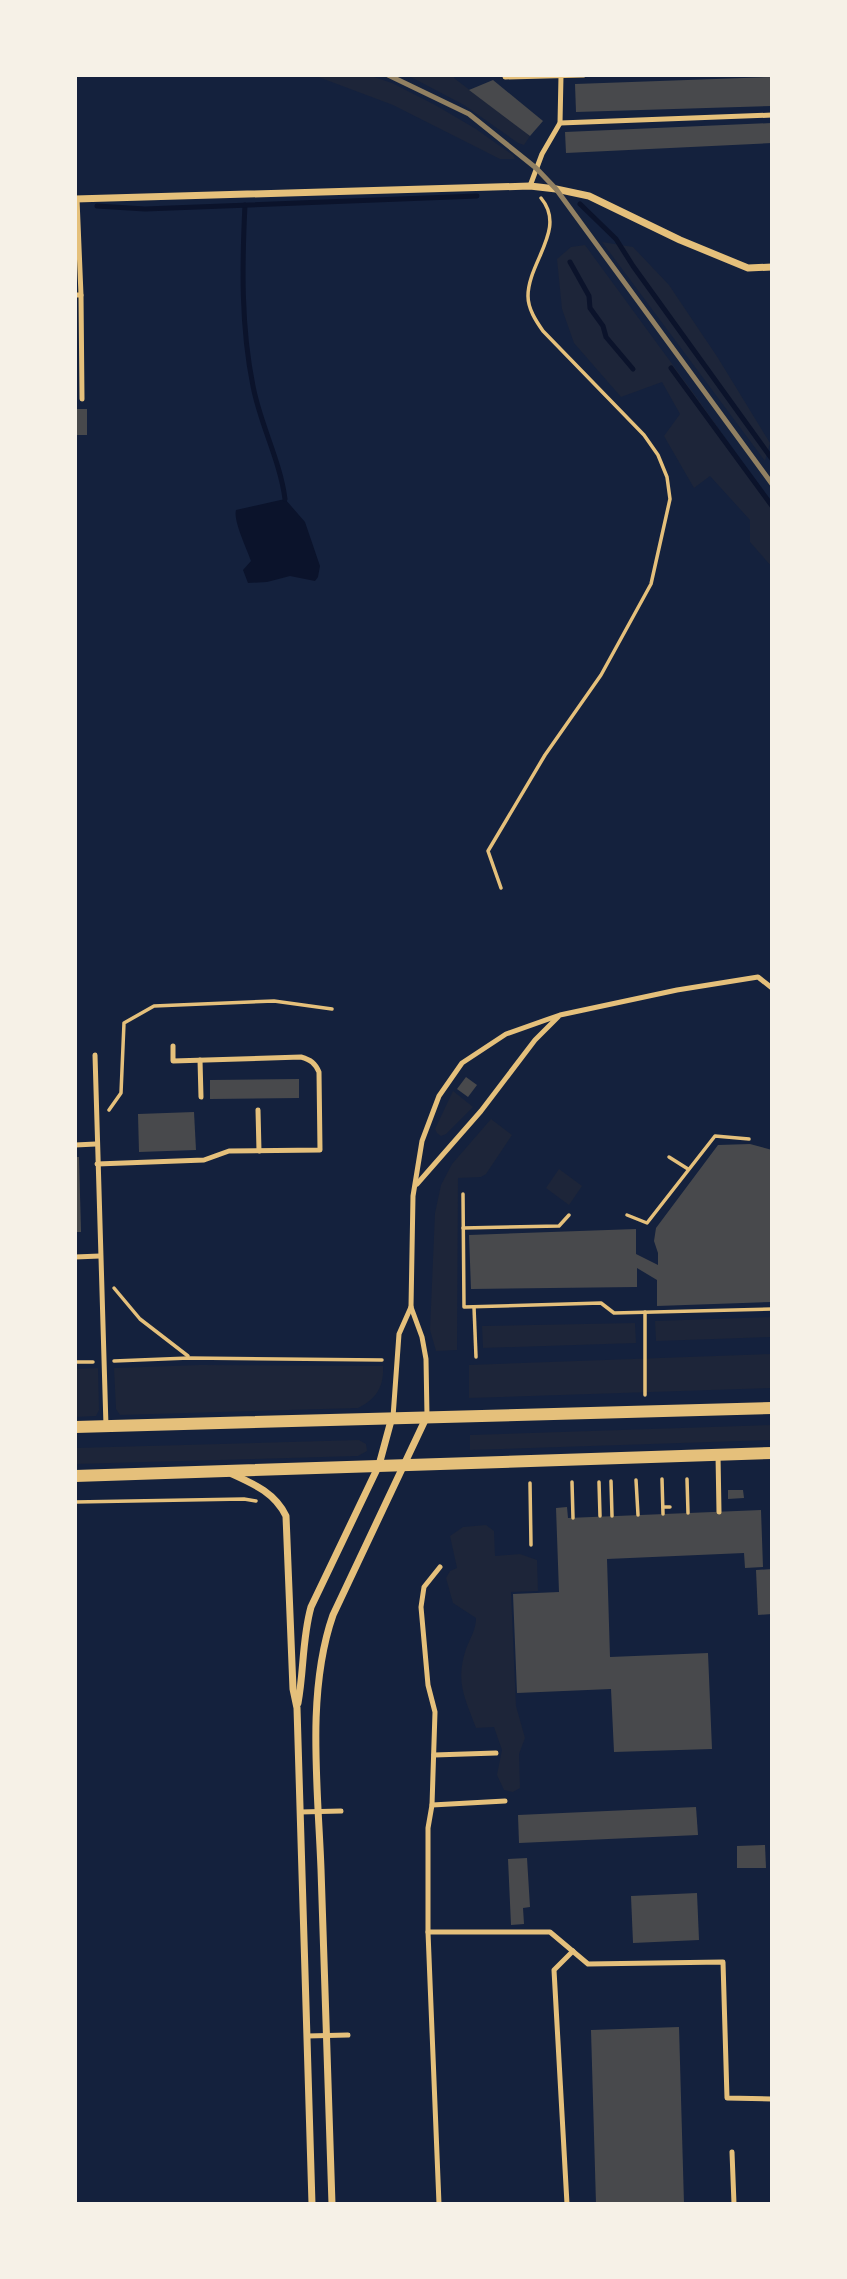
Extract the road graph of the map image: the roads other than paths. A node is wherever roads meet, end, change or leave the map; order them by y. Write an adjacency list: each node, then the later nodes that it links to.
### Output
1 (584, 75): 2 (lane)
2 (561, 76): 3 (lane); 5 (lane)
3 (505, 78)
4 (772, 115): 5 (lane)
5 (560, 123): 6 (lane)
6 (530, 186): 7 (street); 8 (street)
7 (76, 199): 9 (lane)
8 (772, 267)
9 (78, 295): 10 (lane)
10 (82, 399)
11 (772, 988): 12 (lane)
12 (560, 1015): 22 (lane); 22 (lane)
13 (173, 1045): 15 (lane)
14 (94, 1055): 18 (lane)
15 (200, 1060): 16 (lane); 20 (lane)
16 (201, 1097)
17 (258, 1110): 20 (lane)
18 (96, 1144): 19 (lane); 21 (lane)
19 (75, 1145)
20 (259, 1151): 21 (lane)
21 (97, 1164): 23 (lane)
22 (416, 1185): 25 (lane)
23 (100, 1256): 24 (lane); 29 (lane)
24 (75, 1257)
25 (411, 1307): 27 (lane); 28 (lane)
26 (772, 1408): 27 (street)
27 (427, 1416): 28 (street); 33 (street)
28 (393, 1417): 29 (street); 34 (street)
29 (106, 1426): 30 (street)
30 (75, 1427)
31 (772, 1453): 32 (street)
32 (718, 1455): 33 (street); 37 (lane)
33 (406, 1464): 34 (street); 44 (street)
34 (379, 1465): 35 (street); 39 (street)
35 (225, 1470): 36 (street); 39 (street)
36 (75, 1476)
37 (719, 1512)
38 (440, 1567): 41 (lane)
39 (297, 1708): 46 (street)
40 (496, 1754): 41 (lane)
41 (434, 1755): 43 (lane)
42 (505, 1801): 43 (lane)
43 (432, 1805): 47 (lane)
44 (319, 1811): 45 (lane); 46 (lane); 51 (street)
45 (341, 1811)
46 (300, 1812): 50 (street)
47 (428, 1932): 48 (lane); 56 (lane)
48 (573, 1951): 52 (lane); 57 (lane)
49 (348, 2035): 51 (lane)
50 (307, 2036): 51 (lane); 54 (street)
51 (326, 2036): 55 (street)
52 (772, 2099)
53 (732, 2152): 58 (lane)
54 (312, 2204)
55 (332, 2204)
56 (439, 2204)
57 (567, 2204)
58 (734, 2204)

